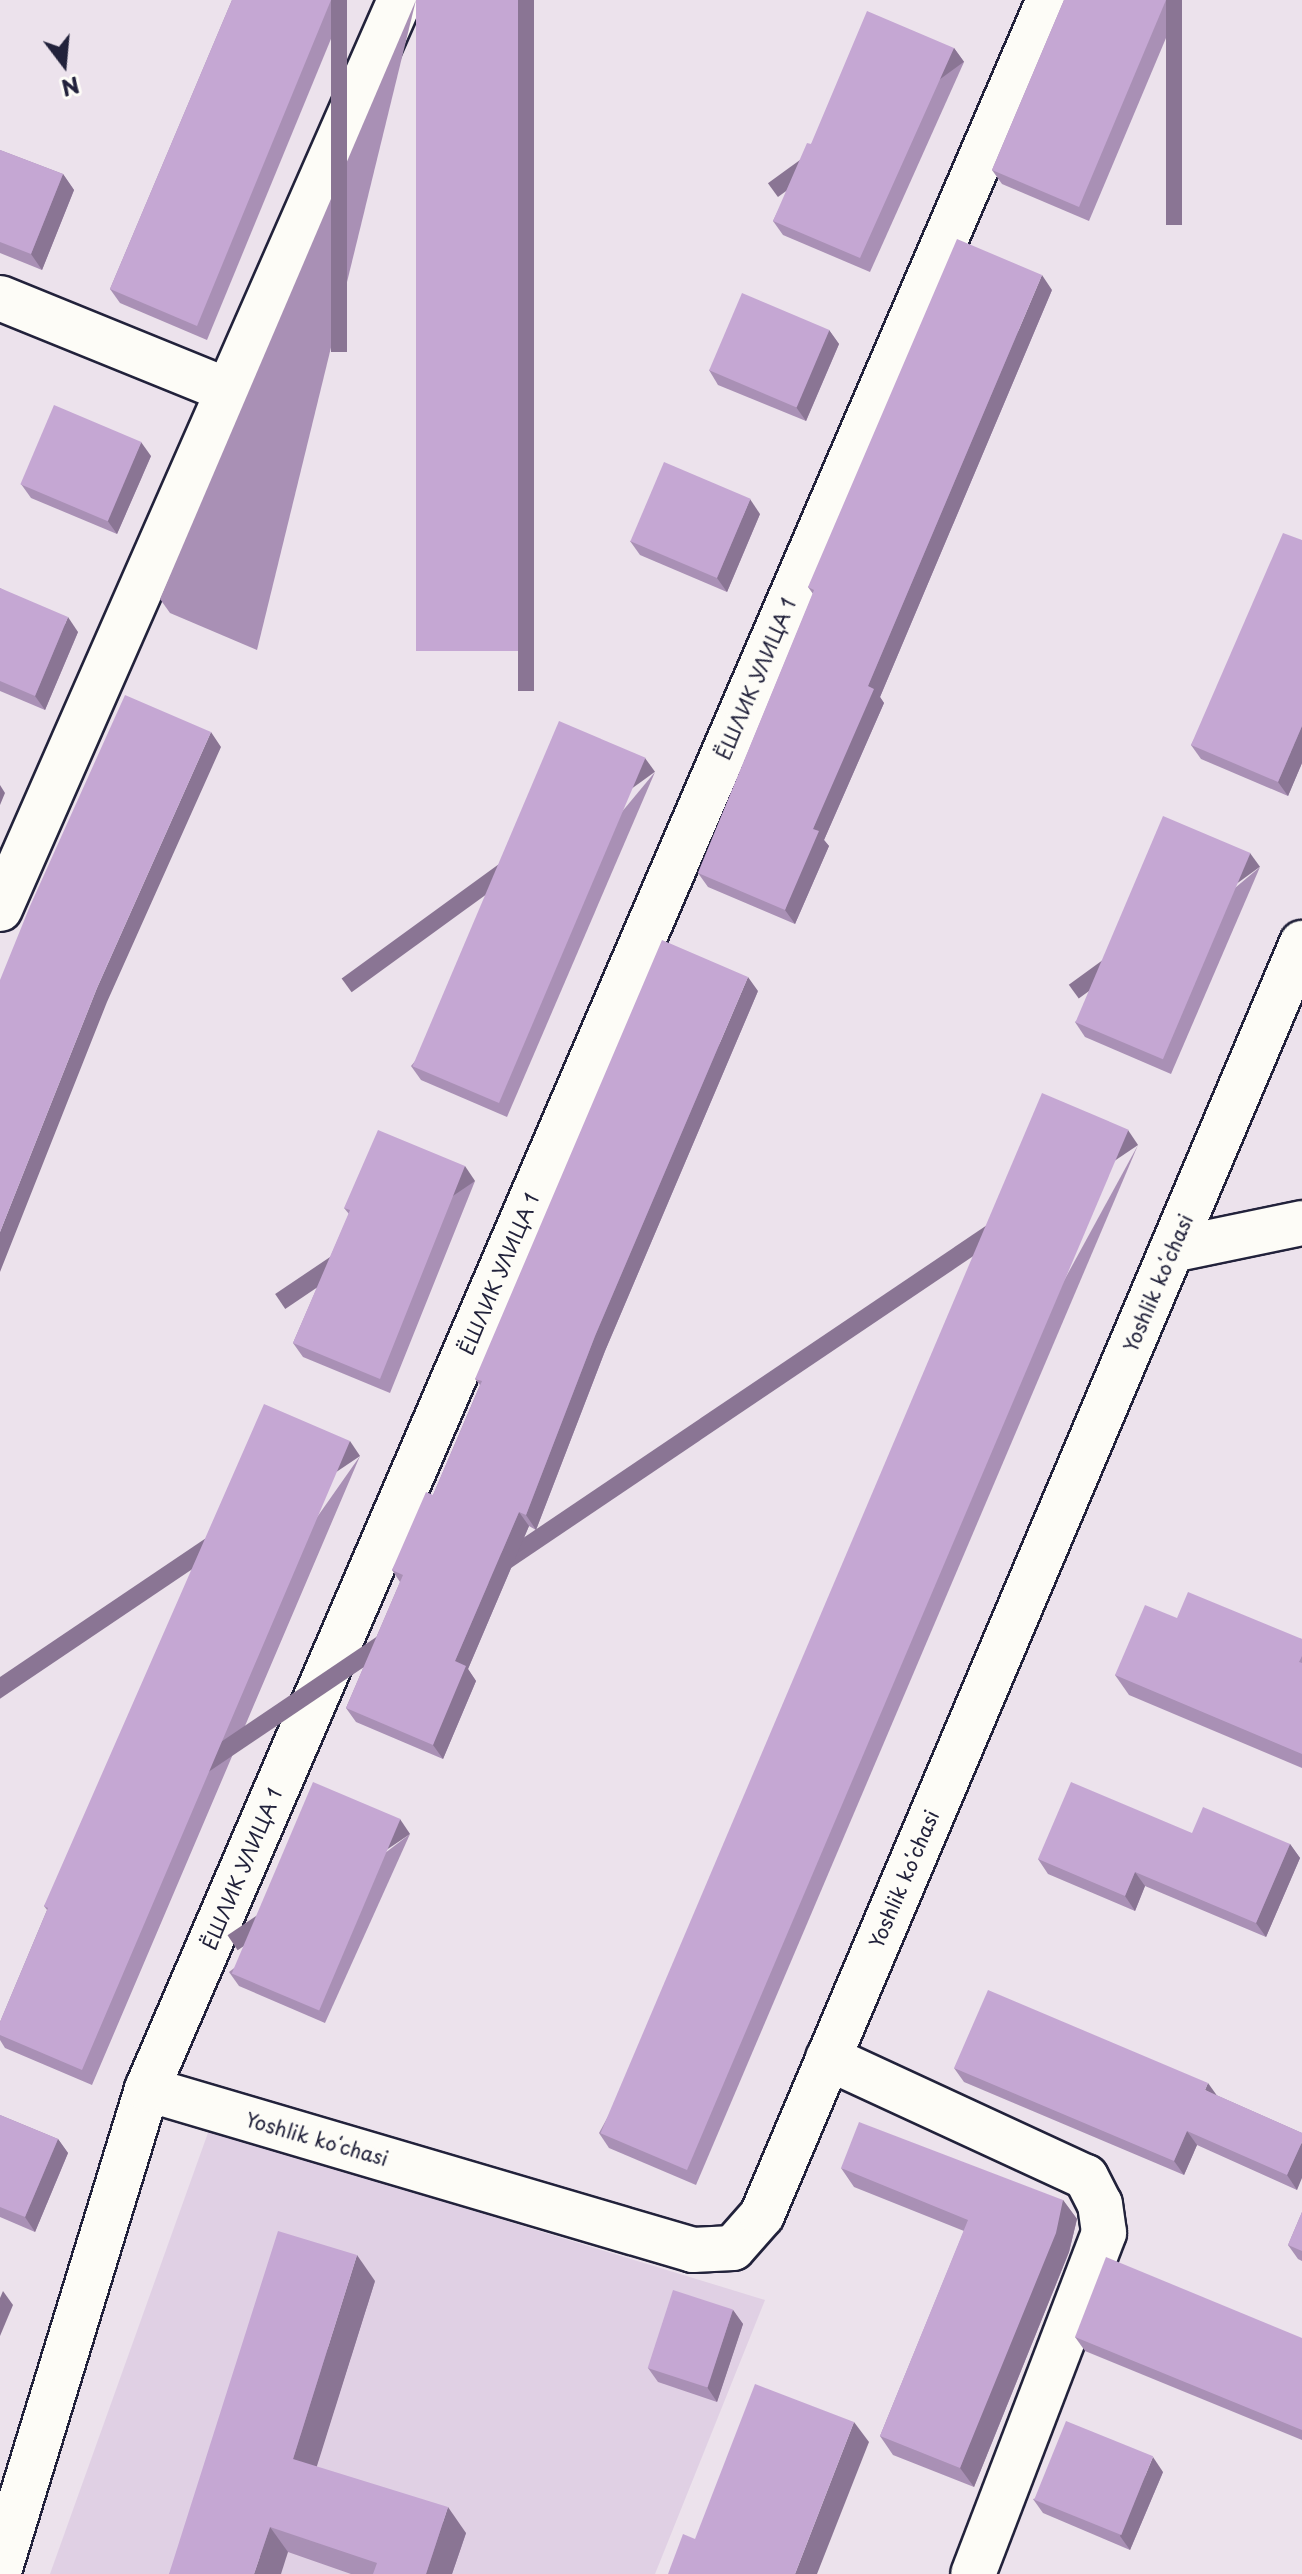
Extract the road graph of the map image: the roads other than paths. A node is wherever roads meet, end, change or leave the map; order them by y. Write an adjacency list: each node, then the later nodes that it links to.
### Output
1 (400, 0): 4 (street)
2 (1049, 0): 10 (street, ЁШЛИК УЛИЦА 1)
3 (0, 298): 4 (street)
4 (227, 390): 5 (street)
5 (0, 909)
6 (1302, 943): 8 (street, Yoshlik koʻchasi)
7 (1302, 1223): 8 (street)
8 (1172, 1250): 9 (street, Yoshlik koʻchasi)
9 (828, 2058): 10 (street, Yoshlik koʻchasi); 12 (street)
10 (147, 2089): 11 (street, ЁШЛИК УЛИЦА 1)
11 (0, 2568)
12 (973, 2574)

